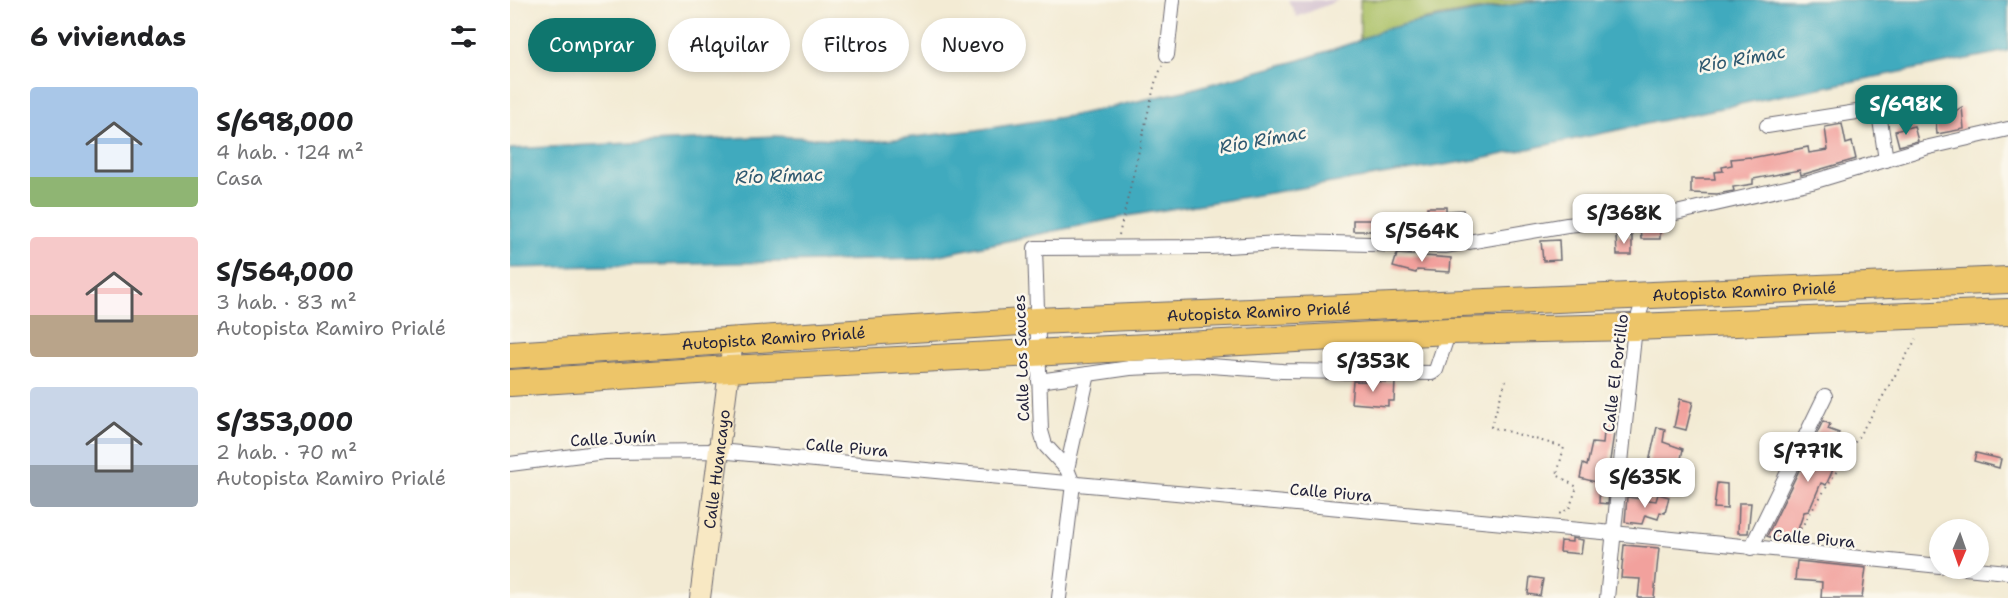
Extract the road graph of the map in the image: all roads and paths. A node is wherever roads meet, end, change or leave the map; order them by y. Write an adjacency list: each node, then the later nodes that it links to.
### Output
1 (1173, 0): 2 (street)
2 (1167, 55): 6 (path)
3 (1767, 126): 5 (street)
4 (2008, 129): 5 (street)
5 (1886, 160): 10 (street, Calle Los Sauces)
6 (1120, 229)
7 (2008, 280): 8 (highway, Autopista Ramiro Prialé)
8 (1645, 296): 10 (highway, Autopista Ramiro Prialé); 11 (street, Calle El Portillo)
9 (2008, 312): 11 (highway, Autopista Ramiro Prialé)
10 (1036, 321): 14 (highway, Autopista Ramiro Prialé); 15 (street, Calle Los Sauces)
11 (1635, 327): 12 (highway, Autopista Ramiro Prialé); 28 (street, Calle El Portillo)
12 (1449, 331): 15 (highway, Autopista Ramiro Prialé); 18 (street)
13 (1916, 339): 30 (path)
14 (732, 340): 16 (highway, Autopista Ramiro Prialé); 17 (street, Calle Huancayo)
15 (1038, 354): 17 (highway, Autopista Ramiro Prialé); 20 (street, Calle Los Sauces)
16 (510, 355)
17 (729, 369): 21 (highway, Autopista Ramiro Prialé); 23 (street, Calle Huancayo)
18 (1088, 374): 20 (street); 25 (street)
19 (1506, 380): 27 (path)
20 (1039, 381): 25 (street, Calle Los Sauces)
21 (510, 384)
22 (1825, 396): 29 (street)
23 (718, 451): 24 (street, Calle Junín); 26 (street, Calle Piura); 34 (street, Calle Huancayo)
24 (510, 464)
25 (1067, 469): 26 (street, Calle Los Sauces)
26 (1072, 484): 27 (street, Calle Piura); 35 (street, Calle Los Sauces)
27 (1542, 528): 28 (street, Calle Piura)
28 (1613, 533): 29 (street, Calle Piura); 36 (street, Calle El Portillo)
29 (1751, 548): 30 (street, Calle Piura)
30 (1786, 552): 31 (street, Calle Piura)
31 (1929, 565)
32 (1989, 570): 33 (street)
33 (2008, 572)
34 (700, 598)
35 (1059, 598)
36 (1607, 598)

